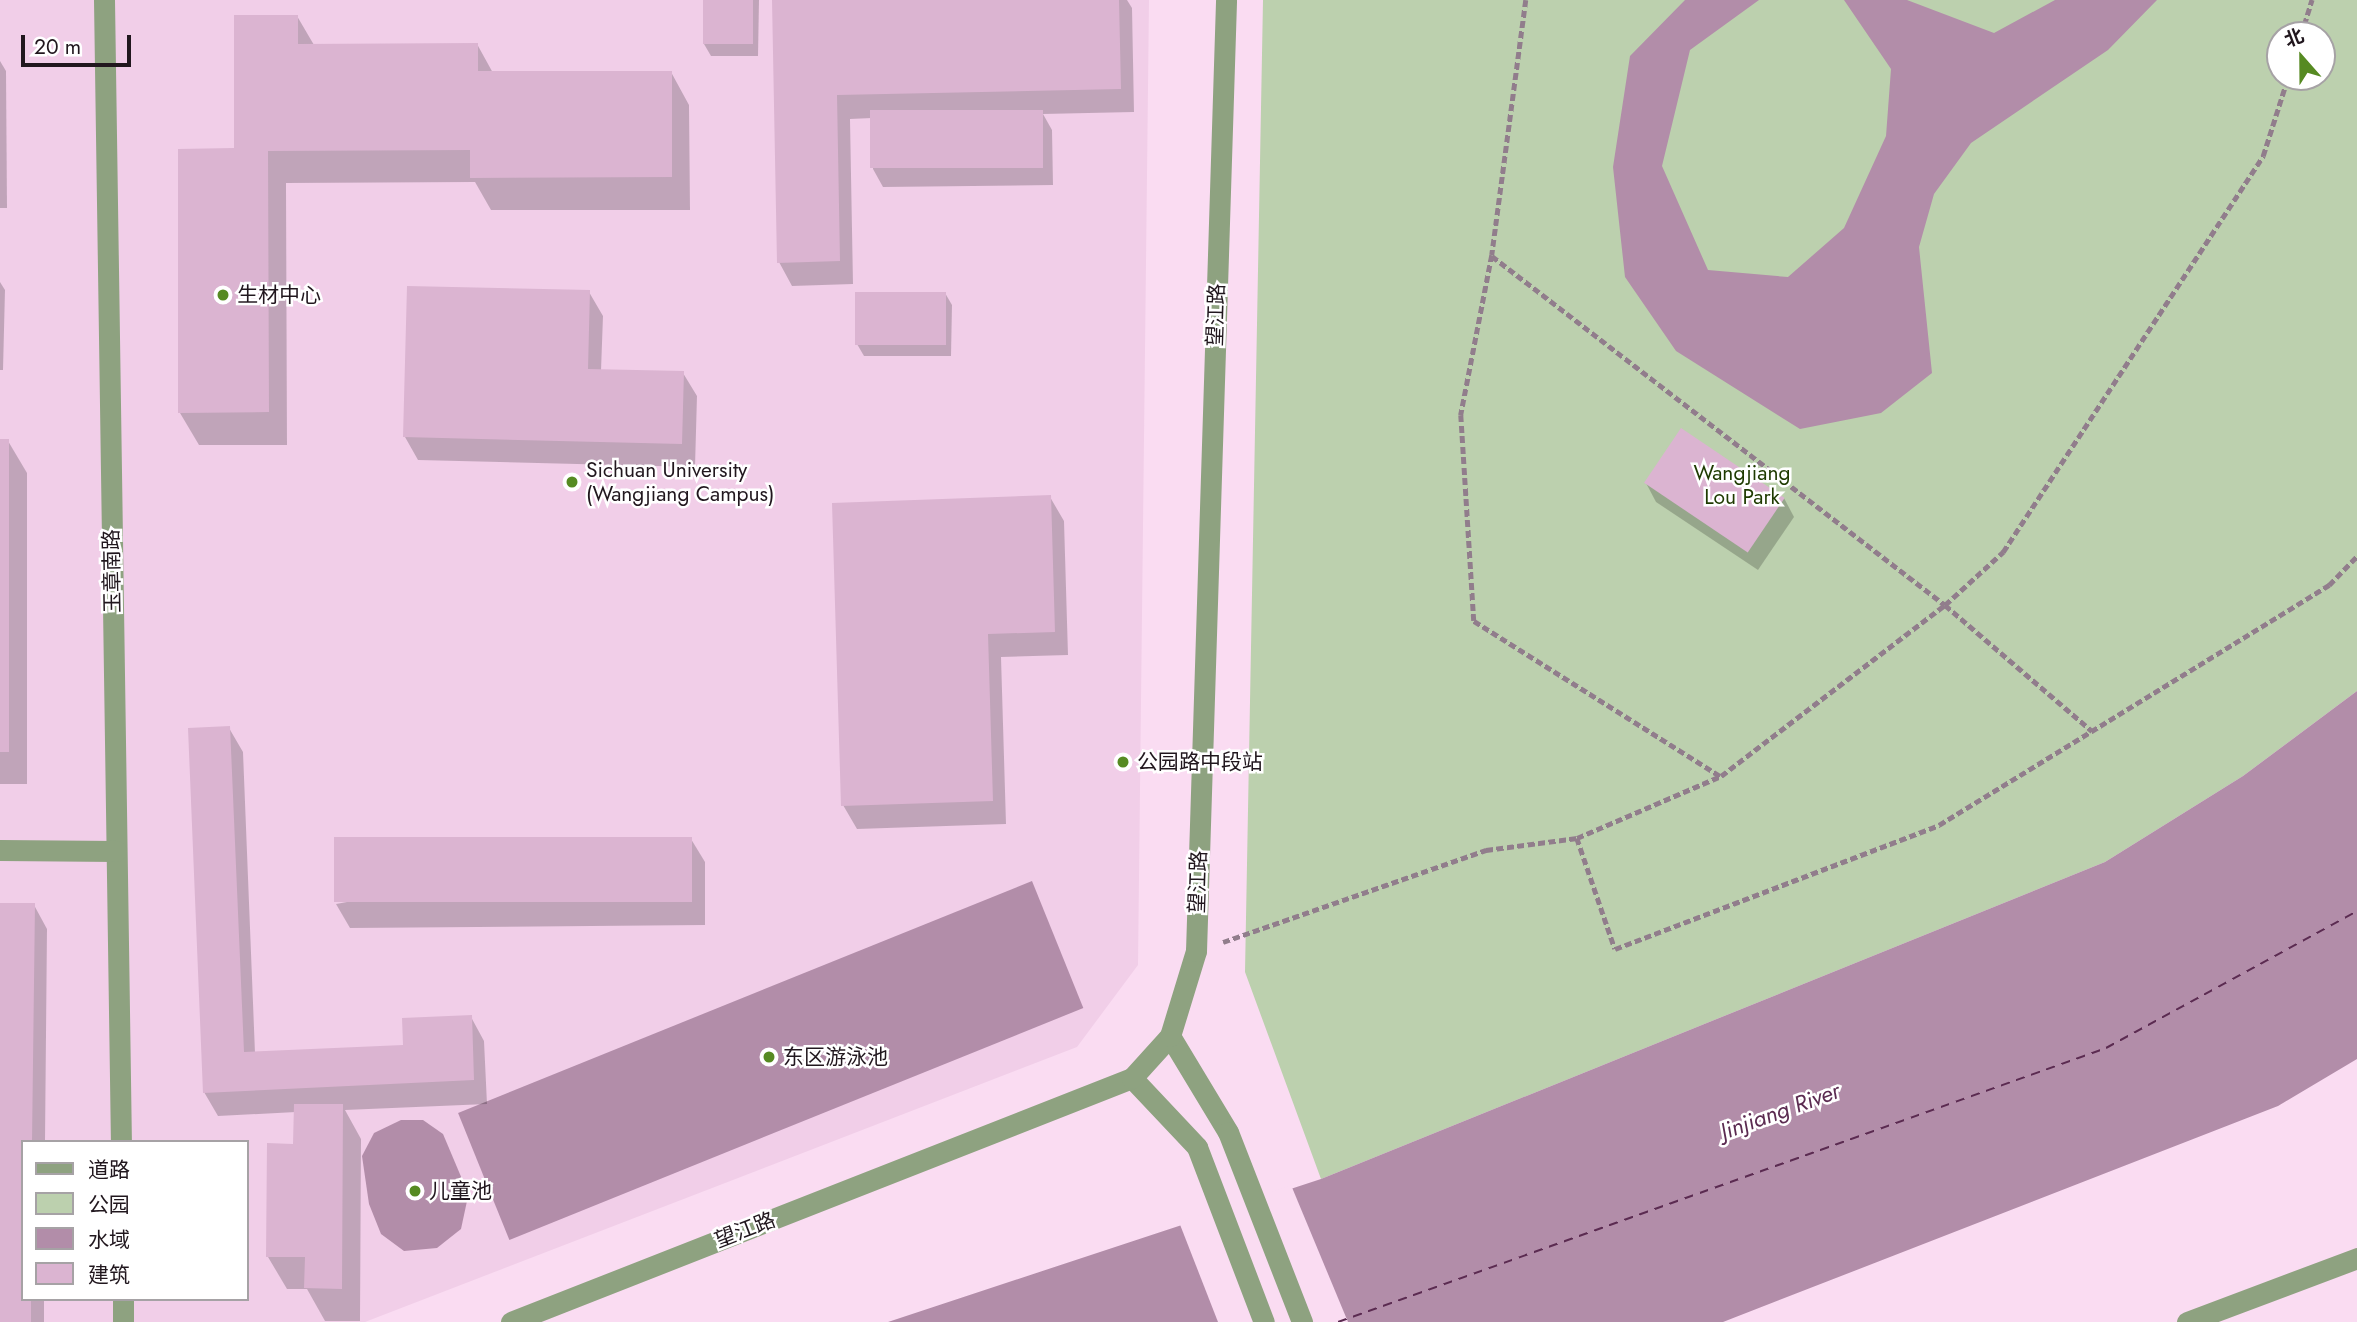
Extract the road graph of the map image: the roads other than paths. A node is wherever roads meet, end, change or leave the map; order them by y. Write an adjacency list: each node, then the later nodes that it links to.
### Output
1 (104, 0): 4 (street, 玉章南路)
2 (1226, 0): 5 (street, 望江路)
3 (0, 850): 4 (street)
4 (116, 851): 7 (street, 玉章南路)
5 (1170, 1036): 6 (street, 望江路); 13 (street)
6 (1132, 1078): 11 (street, 望江路); 12 (street)
7 (121, 1140)
8 (2357, 1258): 14 (street)
9 (123, 1301): 10 (street)
10 (123, 1322)
11 (511, 1322)
12 (1264, 1322)
13 (1302, 1322)
14 (2187, 1322)

